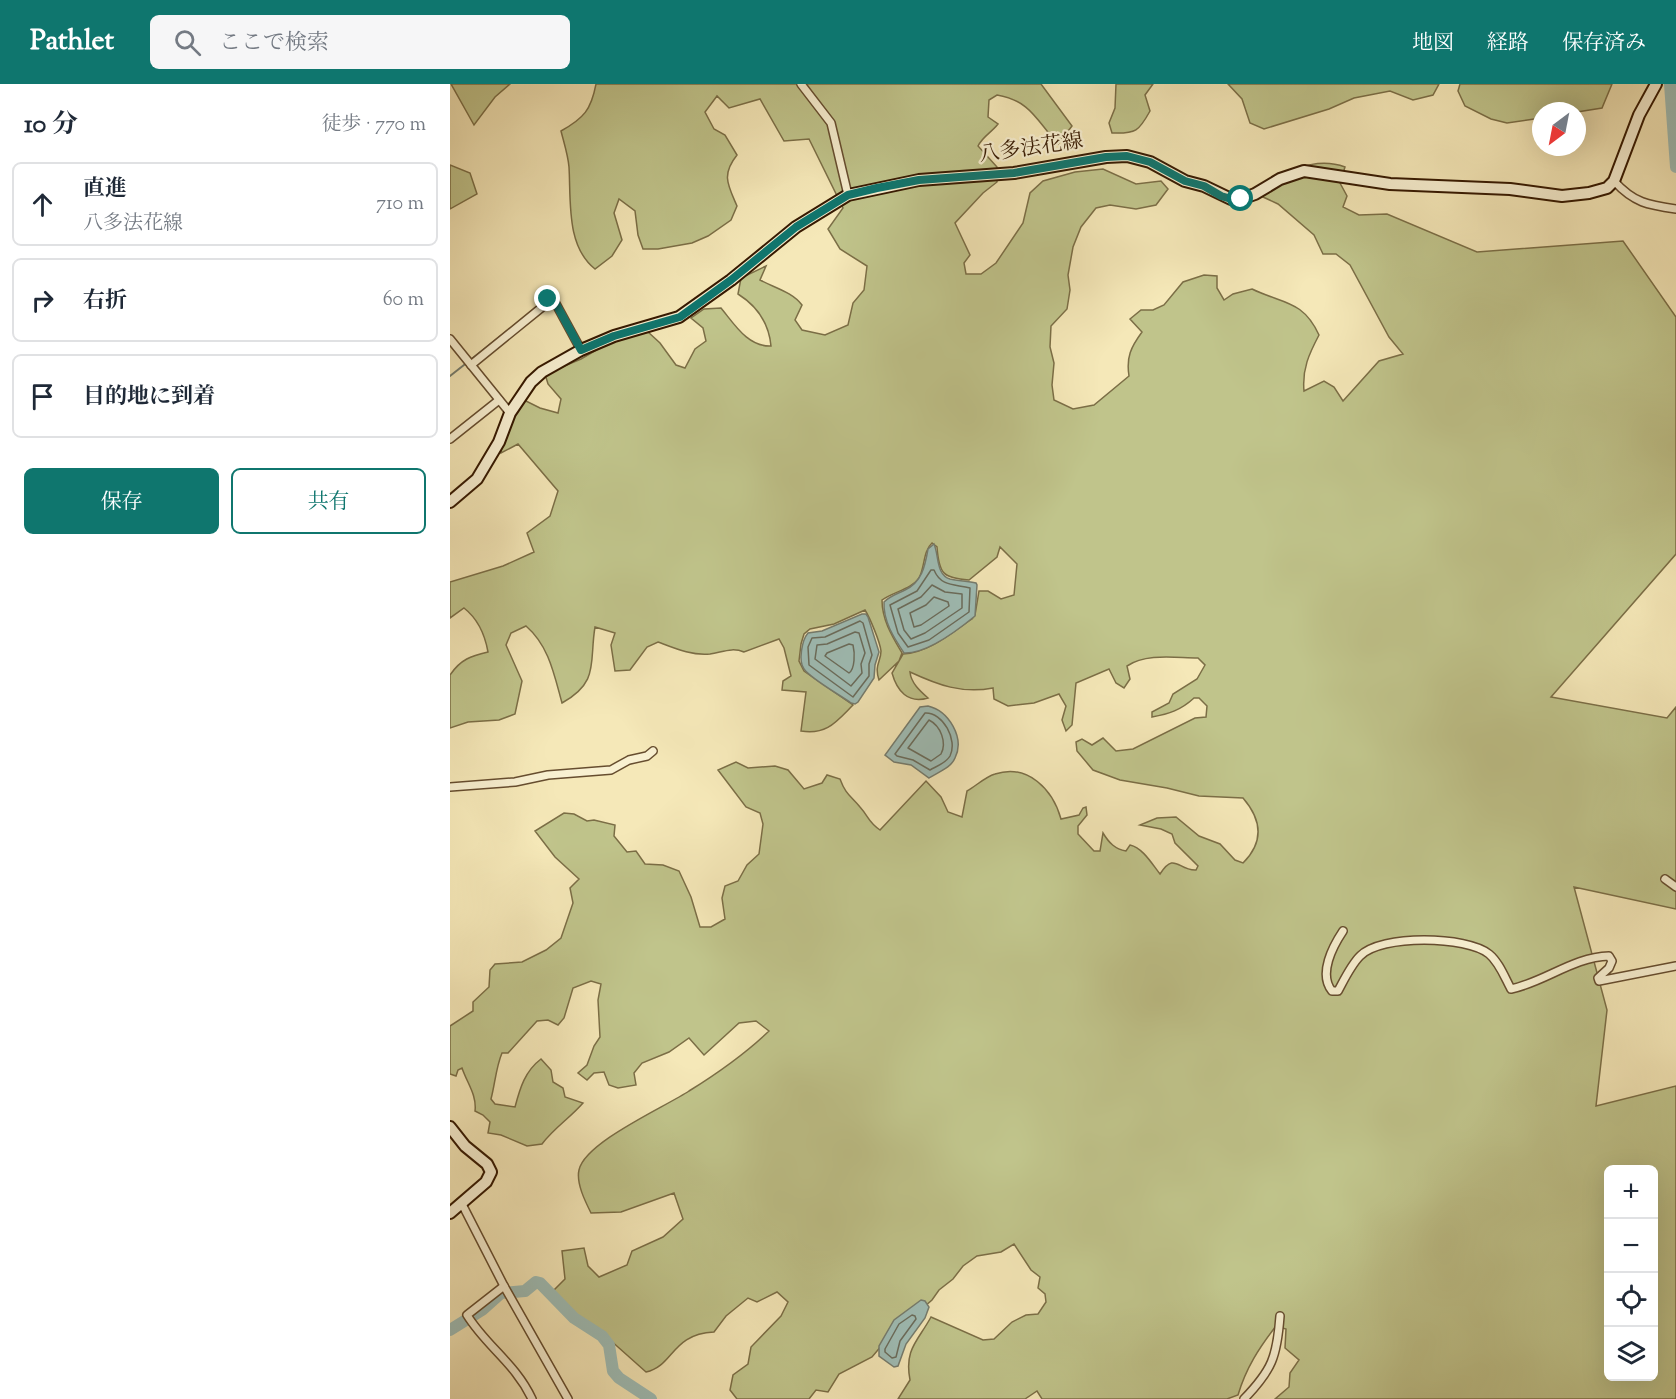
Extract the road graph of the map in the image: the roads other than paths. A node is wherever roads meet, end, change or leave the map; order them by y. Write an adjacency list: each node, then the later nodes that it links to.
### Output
1 (801, 84): 4 (street)
2 (1656, 84): 3 (main road)
3 (1614, 181): 4 (main road, 八多法花線); 5 (street)
4 (848, 195): 7 (main road, 八多法花線)
5 (1676, 209)
6 (450, 339): 8 (street)
7 (581, 350): 8 (street); 10 (main road, 八多法花線)
8 (468, 362): 9 (street)
9 (499, 400): 10 (street); 11 (street)
10 (510, 413): 12 (main road, 八多法花線)
11 (450, 439)
12 (450, 502)
13 (652, 751): 14 (street)
14 (450, 787)
15 (1665, 879): 16 (street)
16 (1676, 887)
17 (1343, 931): 18 (street)
18 (1676, 966)
19 (450, 1127): 20 (main road)
20 (462, 1204): 21 (main road); 22 (street)
21 (450, 1213)
22 (506, 1290): 24 (street); 25 (street)
23 (1280, 1316): 26 (street)
24 (532, 1399)
25 (568, 1399)
26 (1244, 1399)

